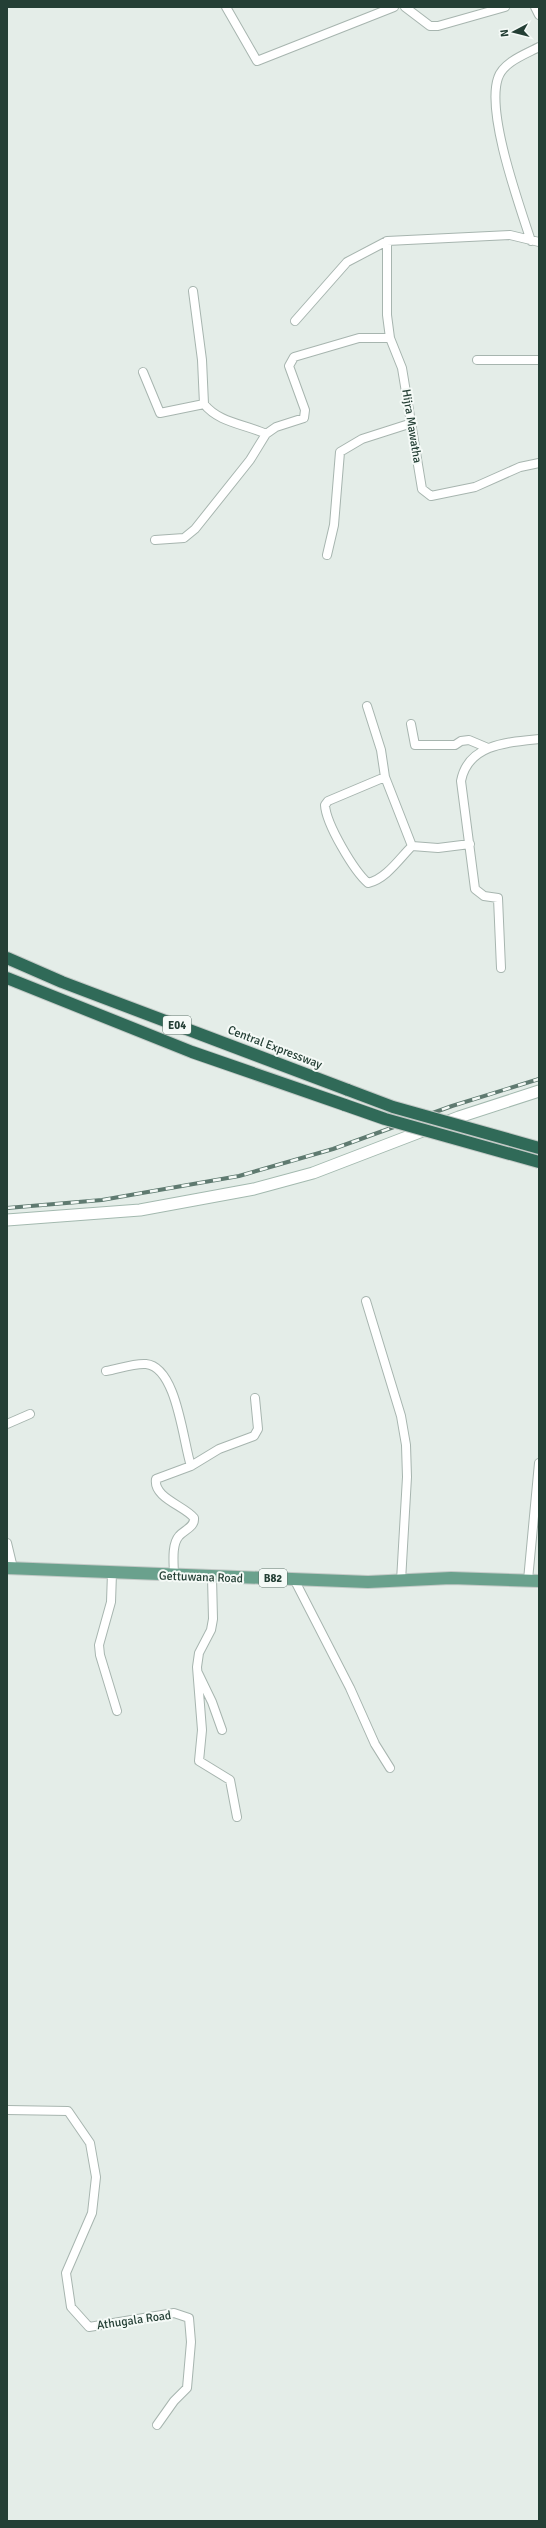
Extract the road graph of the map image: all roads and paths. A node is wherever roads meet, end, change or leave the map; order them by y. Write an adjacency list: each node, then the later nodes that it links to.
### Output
1 (226, 7): 2 (street)
2 (394, 7)
3 (405, 7): 4 (street)
4 (505, 7)
5 (535, 7): 6 (street)
6 (539, 15)
7 (539, 47): 9 (street)
8 (387, 241): 9 (street); 11 (street); 12 (street, Hijra Mawatha)
9 (535, 241)
10 (193, 291): 16 (street)
11 (294, 322)
12 (390, 338): 17 (street, Hijra Mawatha); 18 (street)
13 (477, 360): 14 (street)
14 (539, 360)
15 (143, 372): 16 (street)
16 (204, 404): 18 (street)
17 (412, 423): 19 (street, Hijra Mawatha); 21 (street)
18 (266, 434): 20 (street)
19 (539, 463)
20 (155, 540)
21 (327, 555)
22 (367, 706): 26 (street)
23 (411, 724): 25 (street)
24 (539, 739): 25 (street)
25 (488, 748): 27 (street)
26 (385, 777): 28 (street); 28 (street)
27 (470, 844): 28 (street); 30 (street)
28 (412, 846)
29 (7, 958): 33 (highway, Central Expressway / E04, bridge)
30 (501, 968)
31 (7, 978): 34 (highway, E04, bridge)
32 (539, 1091): 35 (street)
33 (539, 1148)
34 (539, 1162)
35 (7, 1220)
36 (366, 1301): 49 (street)
37 (106, 1371): 42 (street)
38 (255, 1398): 42 (street)
39 (30, 1414): 40 (street)
40 (7, 1424)
41 (539, 1463): 50 (street)
42 (191, 1466): 46 (street)
43 (7, 1543): 44 (street)
44 (10, 1568): 45 (main road, Gettuwana Road / B82)
45 (112, 1573): 46 (main road, Gettuwana Road / B82); 52 (street)
46 (174, 1576): 47 (main road, Gettuwana Road / B82)
47 (212, 1577): 48 (main road, Gettuwana Road / B82); 51 (street)
48 (294, 1578): 49 (main road, Gettuwana Road / B82); 54 (street)
49 (401, 1581): 50 (main road, Gettuwana Road / B82)
50 (534, 1581)
51 (198, 1672): 53 (street); 55 (street)
52 (117, 1711)
53 (222, 1730)
54 (390, 1768)
55 (236, 1817)
56 (7, 2110): 57 (street, Athugala Road)
57 (157, 2425)

